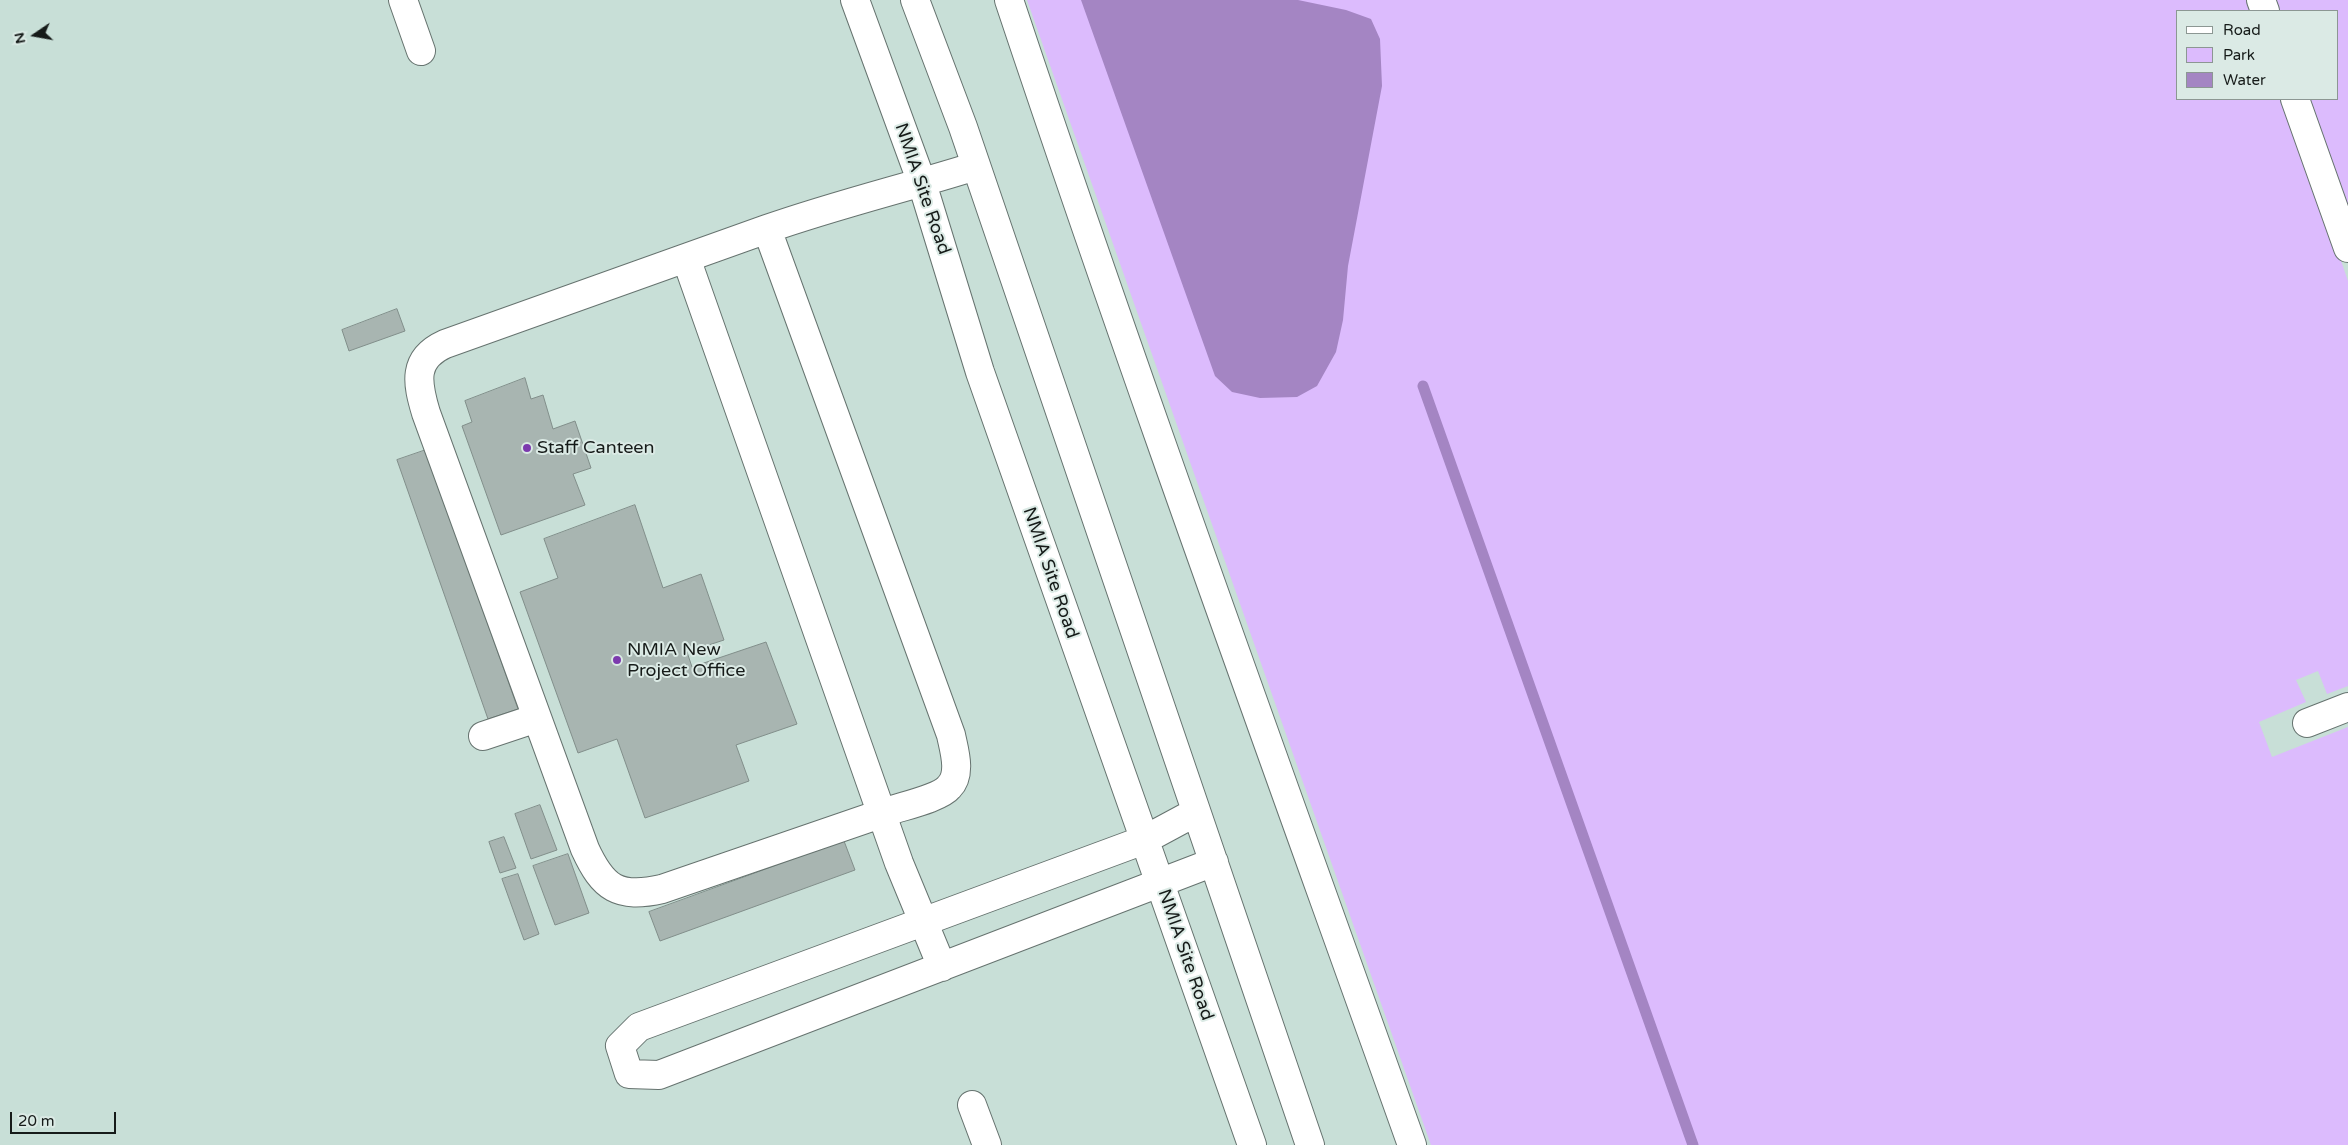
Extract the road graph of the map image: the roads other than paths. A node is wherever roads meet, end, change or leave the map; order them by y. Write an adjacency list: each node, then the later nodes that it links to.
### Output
1 (403, 0): 5 (street)
2 (855, 0): 8 (street, NMIA Site Road)
3 (915, 0): 7 (street)
4 (1009, 0): 27 (street)
5 (421, 51)
6 (2295, 100): 10 (street)
7 (976, 166): 8 (street); 16 (street)
8 (922, 183): 9 (street); 18 (street, NMIA Site Road)
9 (767, 229): 11 (street); 17 (street)
10 (2348, 248)
11 (686, 258): 13 (street); 17 (street)
12 (2348, 707): 14 (street)
13 (537, 718): 15 (street); 17 (street)
14 (2307, 723)
15 (483, 736)
16 (1196, 812): 18 (street); 19 (street)
17 (881, 813): 21 (street)
18 (1144, 840): 20 (street, NMIA Site Road); 21 (street)
19 (1214, 862): 20 (street); 26 (street)
20 (1160, 884): 22 (street); 25 (street, NMIA Site Road)
21 (923, 922): 22 (street); 22 (street)
22 (942, 967)
23 (972, 1105): 24 (street)
24 (987, 1145)
25 (1252, 1145)
26 (1310, 1145)
27 (1412, 1145)

